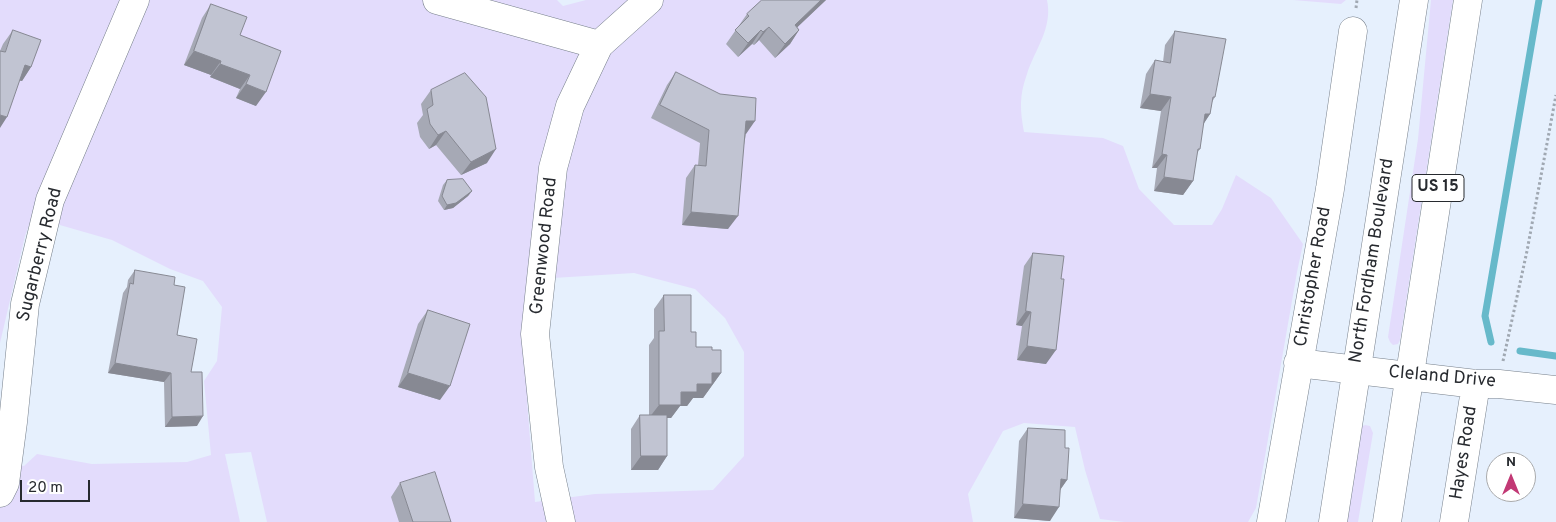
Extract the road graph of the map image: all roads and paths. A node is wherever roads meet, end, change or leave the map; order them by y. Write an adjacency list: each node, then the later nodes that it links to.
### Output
1 (135, 0): 14 (main road, Sugarberry Road)
2 (437, 0): 7 (main road)
3 (649, 0): 7 (main road, Greenwood Road)
4 (1414, 0): 10 (main road, North Fordham Boulevard / US 15)
5 (1468, 0): 11 (main road, US 15)
6 (1353, 31): 9 (main road, Christopher Road)
7 (599, 46): 15 (main road, Greenwood Road)
8 (1556, 96): 12 (path)
9 (1298, 363): 10 (main road, Cleland Drive); 16 (main road, Christopher Road)
10 (1356, 370): 11 (main road, Cleland Drive); 17 (main road, North Fordham Boulevard / US 15)
11 (1409, 376): 12 (main road, Cleland Drive); 18 (main road, US 15)
12 (1488, 384): 13 (main road, Cleland Drive); 19 (main road, Hayes Road)
13 (1556, 390)
14 (0, 493)
15 (561, 522)
16 (1271, 522)
17 (1332, 522)
18 (1387, 522)
19 (1454, 522)

